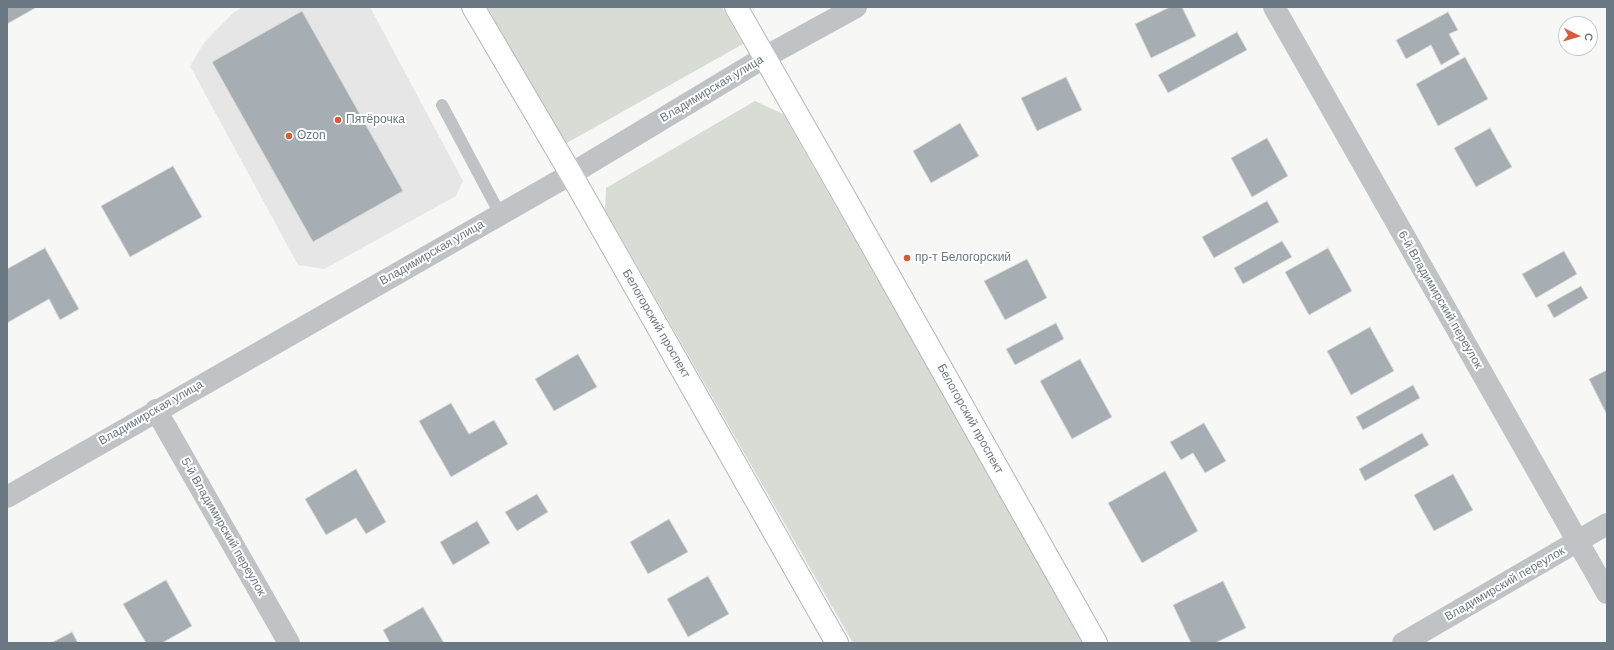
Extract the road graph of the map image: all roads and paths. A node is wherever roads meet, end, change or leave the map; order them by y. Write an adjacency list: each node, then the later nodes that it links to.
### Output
1 (473, 7): 7 (street, Белогорский проспект)
2 (736, 7): 5 (street, Белогорский проспект)
3 (856, 7): 5 (street, Владимирская улица)
4 (1274, 7): 12 (street, 6-й Владимирский переулок)
5 (765, 57): 7 (street, Владимирская улица); 16 (street, Белогорский проспект)
6 (442, 104): 8 (lane)
7 (570, 174): 8 (street, Владимирская улица); 15 (street, Белогорский проспект)
8 (500, 214): 9 (street, Владимирская улица)
9 (156, 410): 10 (street, Владимирская улица); 14 (street, 5-й Владимирский переулок)
10 (7, 497)
11 (1607, 524): 12 (street, Владимирский переулок)
12 (1577, 541): 13 (street, 6-й Владимирский переулок); 17 (street, Владимирский переулок)
13 (1607, 593)
14 (289, 643)
15 (837, 643)
16 (1096, 643)
17 (1403, 643)

